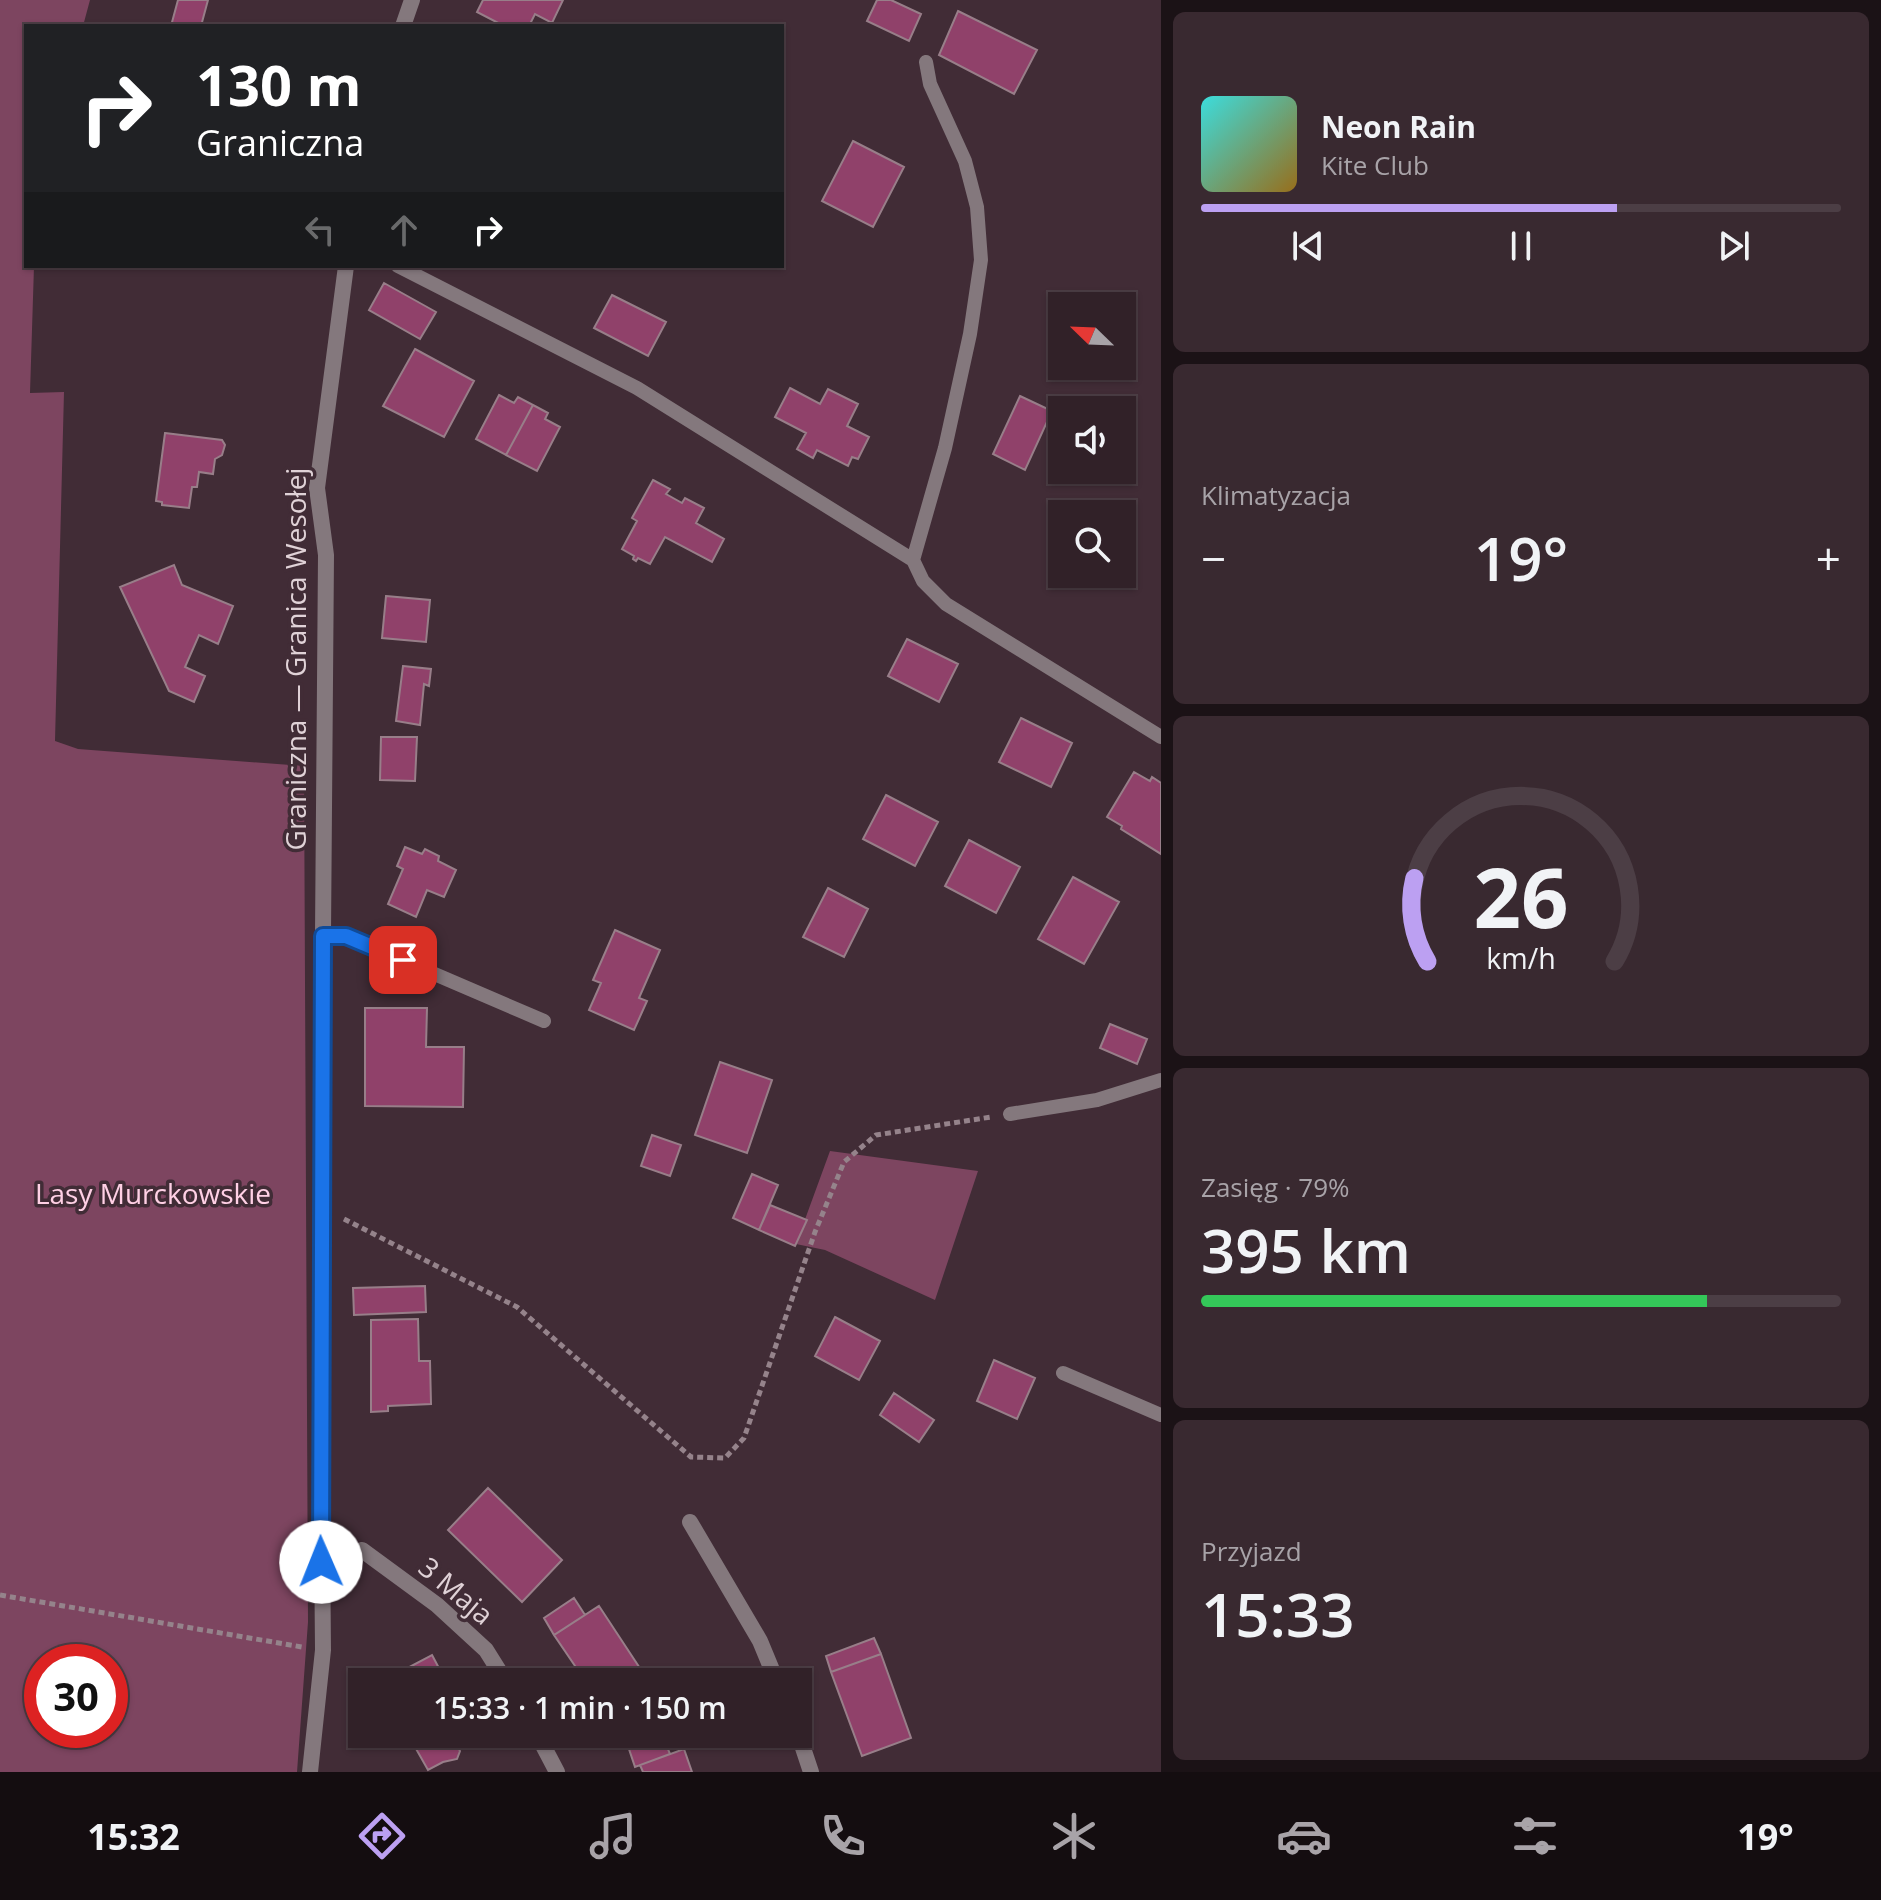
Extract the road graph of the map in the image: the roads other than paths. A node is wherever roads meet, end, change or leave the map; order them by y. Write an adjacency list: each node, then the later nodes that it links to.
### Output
1 (412, 0): 2 (street)
2 (404, 24)
3 (926, 62): 6 (lane)
4 (346, 268): 8 (street, Graniczna — Granica Wesołej)
5 (402, 268): 6 (lane)
6 (913, 560): 7 (lane)
7 (1161, 737)
8 (323, 936): 9 (lane); 20 (street, Graniczna — Granica Wesołej)
9 (544, 1021)
10 (1161, 1080): 11 (lane)
11 (1010, 1114)
12 (1063, 1373): 13 (lane)
13 (1161, 1415)
14 (690, 1522): 17 (street)
15 (362, 1550): 16 (street, 3 Maja)
16 (497, 1668)
17 (771, 1668)
18 (544, 1748): 21 (street)
19 (803, 1748): 22 (street)
20 (310, 1772)
21 (557, 1772)
22 (811, 1772)

